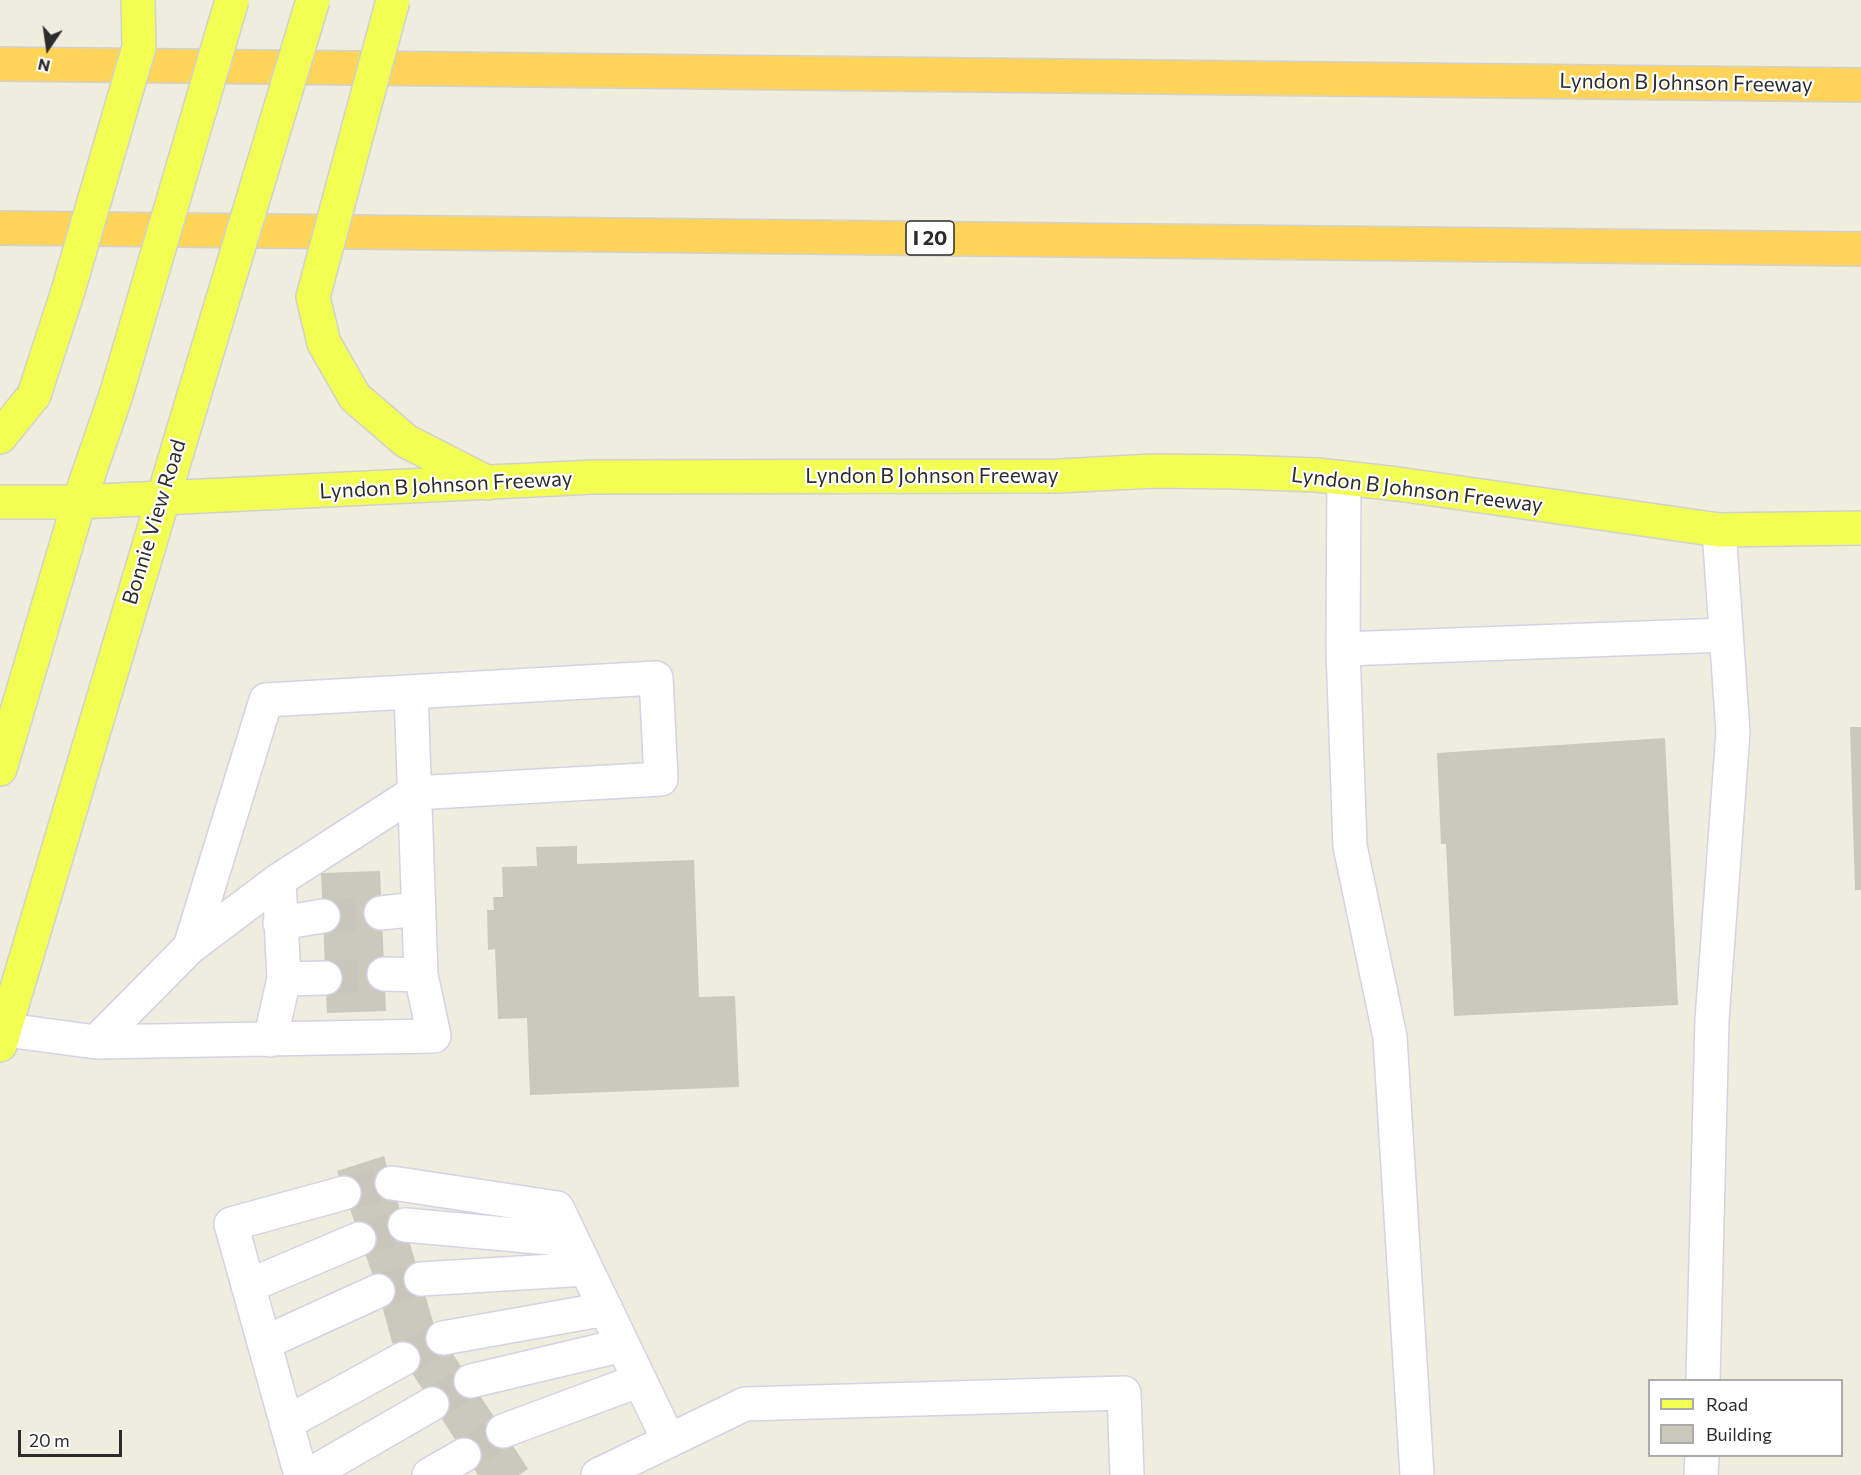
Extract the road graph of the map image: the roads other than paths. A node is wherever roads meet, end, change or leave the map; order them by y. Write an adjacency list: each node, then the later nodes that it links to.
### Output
1 (138, 0): 9 (main road, bridge)
2 (232, 0): 14 (main road, bridge)
3 (313, 0): 12 (main road, Bonnie View Road, bridge)
4 (393, 0): 11 (main road, bridge)
5 (0, 64): 6 (highway, Lyndon B Johnson Freeway)
6 (1861, 85)
7 (0, 228): 8 (highway, I 20)
8 (1861, 249)
9 (0, 437)
10 (1344, 478): 11 (main road, Lyndon B Johnson Freeway); 16 (main road, Lyndon B Johnson Freeway); 18 (lane)
11 (489, 484): 12 (main road, Lyndon B Johnson Freeway)
12 (161, 497): 14 (main road, Lyndon B Johnson Freeway); 32 (main road, Bonnie View Road)
13 (0, 502): 14 (main road, Lyndon B Johnson Freeway)
14 (79, 502): 20 (main road)
15 (1861, 528): 16 (main road, Lyndon B Johnson Freeway)
16 (1719, 530): 17 (lane)
17 (1726, 635): 18 (lane); 49 (lane)
18 (1344, 649): 63 (lane)
19 (411, 692): 21 (lane); 21 (lane); 27 (lane)
20 (0, 769)
21 (414, 793): 22 (lane); 23 (lane)
22 (279, 880): 26 (lane); 27 (lane)
23 (418, 909): 24 (lane); 29 (lane)
24 (381, 913)
25 (323, 916): 26 (lane)
26 (280, 923): 31 (lane)
27 (190, 947): 34 (lane)
28 (384, 974): 29 (lane)
29 (421, 975): 33 (lane)
30 (325, 978): 31 (lane)
31 (284, 979): 33 (lane)
32 (1, 1034): 34 (lane)
33 (270, 1040): 34 (lane)
34 (96, 1042)
35 (392, 1183): 39 (lane)
36 (344, 1193): 42 (lane)
37 (405, 1225): 39 (lane)
38 (359, 1239): 42 (lane)
39 (572, 1239): 40 (lane)
40 (586, 1269): 41 (lane); 44 (lane)
41 (421, 1279)
42 (248, 1286): 46 (lane)
43 (378, 1291): 46 (lane)
44 (606, 1309): 45 (lane); 47 (lane)
45 (443, 1338)
46 (264, 1343): 53 (lane)
47 (623, 1345): 50 (lane); 51 (lane)
48 (403, 1359): 53 (lane)
49 (1703, 1379)
50 (639, 1380): 54 (lane); 55 (lane)
51 (471, 1381)
52 (432, 1404): 59 (lane)
53 (286, 1423): 58 (lane)
54 (503, 1431)
55 (669, 1441): 61 (lane); 62 (lane)
56 (464, 1455): 60 (lane)
57 (1701, 1457): 64 (lane)
58 (301, 1475)
59 (309, 1475)
60 (429, 1475)
61 (598, 1475)
62 (1127, 1475)
63 (1417, 1475)
64 (1701, 1475)

